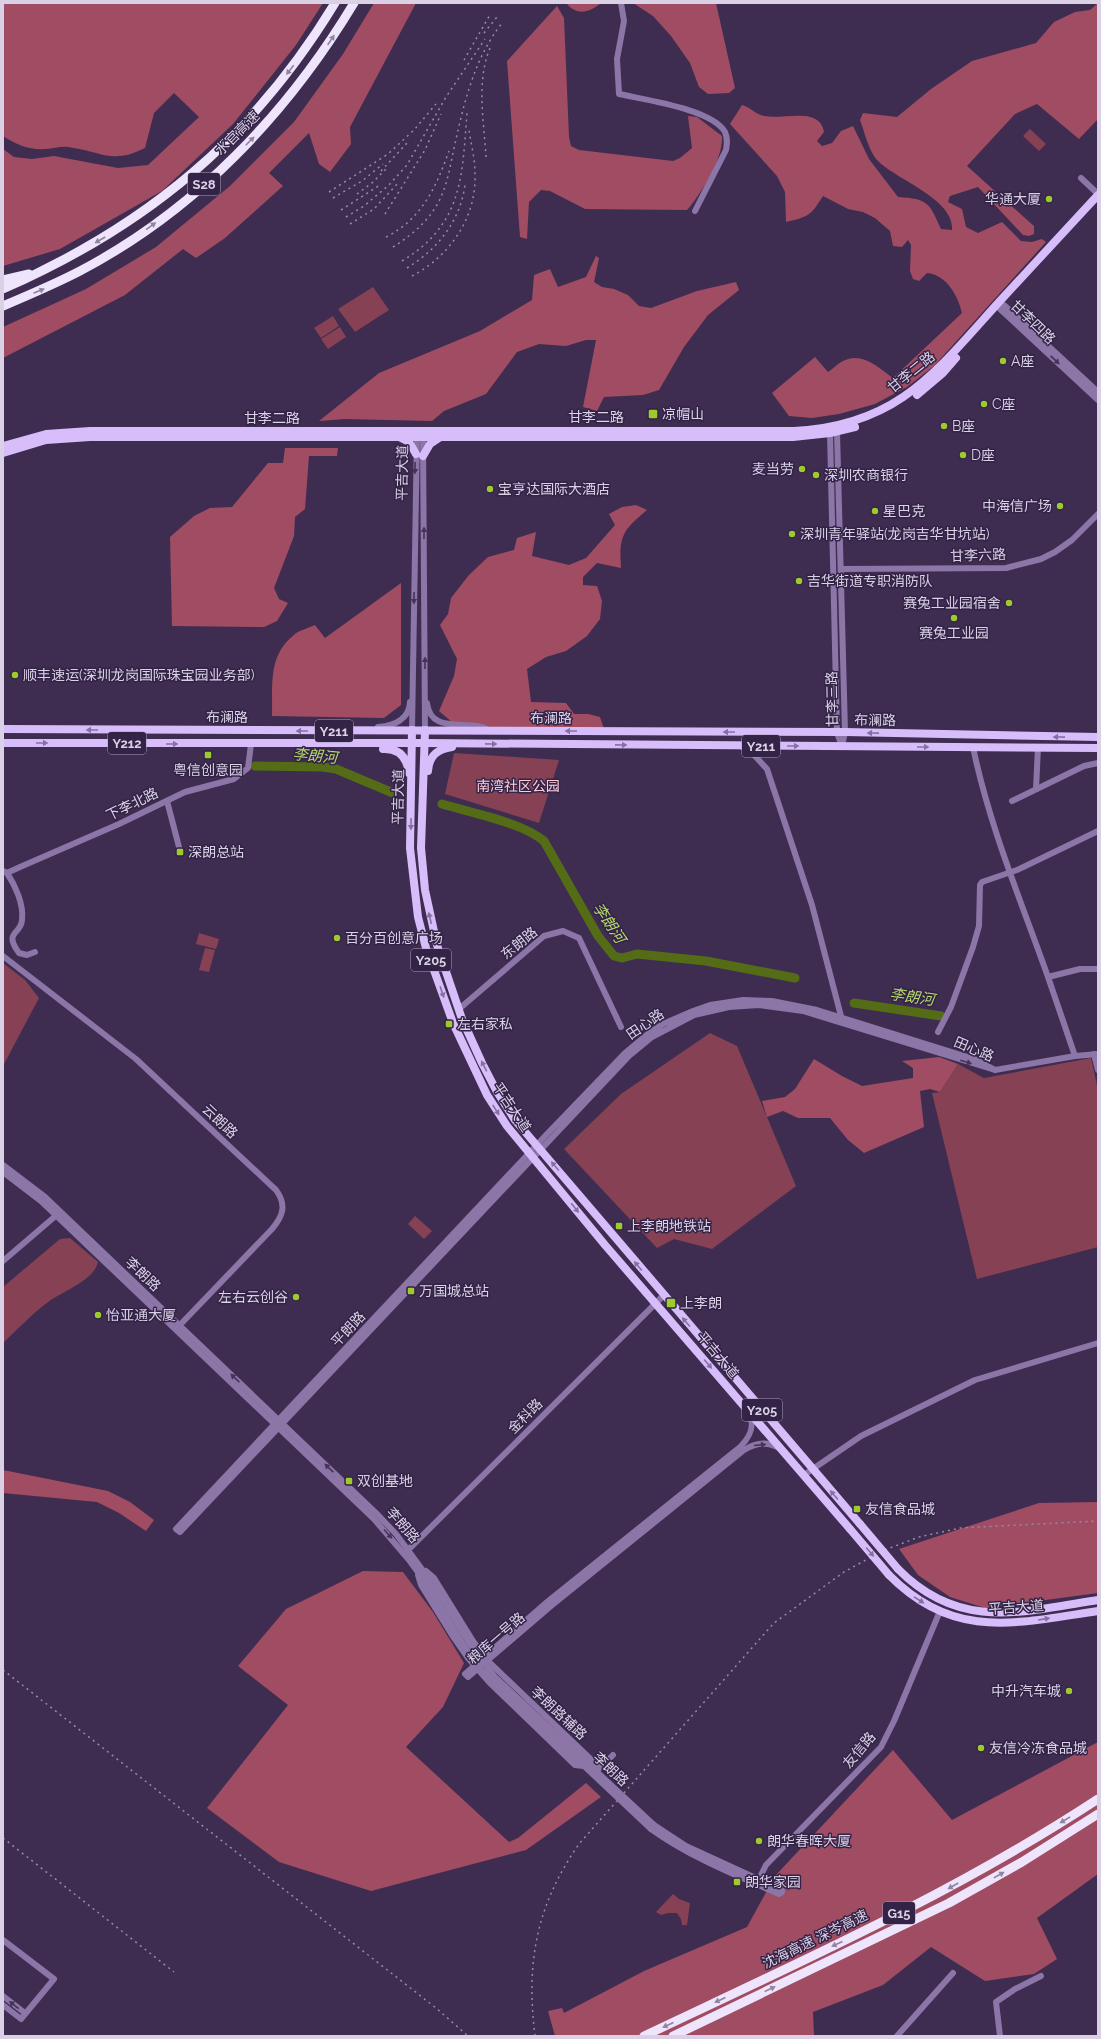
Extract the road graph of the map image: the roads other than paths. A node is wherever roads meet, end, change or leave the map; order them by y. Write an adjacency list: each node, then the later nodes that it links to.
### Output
1 (335, 3): 8 (highway, 水官高速 / S28, one-way to 8)
2 (354, 3): 11 (highway, 水官高速 / S28, one-way to 2)
3 (621, 3): 7 (street)
4 (1081, 178): 5 (street)
5 (1098, 194): 12 (main road, 甘李二路)
6 (1098, 203): 12 (main road, 甘李二路)
7 (695, 211)
8 (40, 272): 9 (highway); 10 (highway, 水官高速 / S28)
9 (3, 280)
10 (3, 289)
11 (3, 306)
12 (1001, 306): 13 (street, 甘李四路); 14 (street, 甘李四路, one-way to 14); 15 (main road, 甘李二路)
13 (1098, 392)
14 (1098, 400)
15 (833, 431): 16 (main road, 甘李二路); 18 (main road, 甘李二路); 32 (street, 甘李三路)
16 (419, 434): 17 (main road, 甘李二路); 18 (main road, 甘李二路); 19 (main road, 甘李二路); 21 (street, 平吉大道)
17 (396, 436): 20 (main road, 甘李二路); 21 (main road)
18 (442, 436): 21 (main road)
19 (3, 446)
20 (3, 453)
21 (419, 455): 24 (street, 平吉大道, one-way to 24); 25 (street, 平吉大道, one-way to 21)
22 (1098, 514): 23 (street, 甘李六路)
23 (842, 569)
24 (413, 679): 28 (street, 平吉大道); 30 (street)
25 (425, 688): 29 (street, 平吉大道); 31 (street)
26 (3, 729): 27 (main road, 布澜路 / Y212, one-way to 26)
27 (243, 730): 30 (main road, 布澜路 / Y211, one-way to 27)
28 (412, 730): 29 (main road, 布澜路 / Y211); 30 (main road, 布澜路 / Y211); 35 (main road, 平吉大道 / Y205)
29 (425, 730): 31 (main road, 布澜路 / Y211); 36 (main road, 平吉大道 / Y205)
30 (365, 731)
31 (490, 731): 32 (main road, 布澜路 / Y211, one-way to 31)
32 (841, 732): 33 (main road, 布澜路 / Y211, one-way to 32); 41 (street, 甘李三路)
33 (1098, 737)
34 (3, 743): 37 (main road, 布澜路 / Y212, one-way to 37)
35 (412, 743): 36 (main road, 布澜路 / Y211); 39 (main road, 布澜路 / Y211); 47 (main road, 平吉大道 / Y205)
36 (424, 743): 38 (main road, 布澜路 / Y211); 50 (main road, 平吉大道 / Y205)
37 (250, 744): 39 (main road, 布澜路 / Y211); 48 (street, 下李北路)
38 (472, 744): 40 (main road, 布澜路 / Y211, one-way to 40); 50 (main road)
39 (343, 745): 47 (main road)
40 (741, 746): 41 (main road, 布澜路 / Y211, one-way to 41); 60 (street)
41 (842, 746): 42 (main road, 布澜路 / Y211, one-way to 42)
42 (973, 747): 43 (main road, 布澜路 / Y211); 54 (street)
43 (1038, 747): 44 (main road, 布澜路 / Y211); 46 (street)
44 (1098, 748)
45 (1098, 763): 46 (street)
46 (1036, 789): 49 (street)
47 (412, 797): 67 (main road, 平吉大道 / Y205, one-way to 67)
48 (167, 801): 52 (street); 53 (street, 下李北路)
49 (1012, 801)
50 (422, 803): 59 (main road, 平吉大道 / Y205, one-way to 50)
51 (1098, 831): 54 (street)
52 (179, 847)
53 (5, 872): 55 (street)
54 (1010, 872): 58 (street); 62 (street)
55 (35, 952)
56 (3, 956): 74 (street, 云朗路)
57 (1098, 969): 58 (street)
58 (1048, 977): 64 (street)
59 (459, 1008): 61 (street, 东朗路); 66 (main road, 平吉大道 / Y205, one-way to 59)
60 (842, 1020): 64 (street, 田心路); 66 (street, 田心路)
61 (621, 1027)
62 (938, 1032)
63 (1096, 1054): 64 (street); 65 (street)
64 (1075, 1056)
65 (1098, 1070)
66 (538, 1147): 67 (street, 平朗路); 72 (main road, 平吉大道 / Y205, one-way to 66)
67 (530, 1155): 73 (main road, 平吉大道 / Y205, one-way to 73); 77 (street, 平朗路)
68 (3, 1165): 70 (street, 李朗路)
69 (3, 1172): 70 (street, 李朗路)
70 (58, 1214): 71 (street); 74 (street, 李朗路)
71 (3, 1261)
72 (664, 1296): 73 (street, 金科路); 79 (main road, 平吉大道 / Y205, one-way to 72)
73 (656, 1303): 76 (main road, 平吉大道 / Y205, one-way to 76); 82 (street, 金科路)
74 (178, 1328): 77 (street, 李朗路)
75 (1098, 1344): 79 (street)
76 (749, 1413): 78 (main road, 平吉大道 / Y205); 87 (street, 粮库一号路)
77 (279, 1423): 81 (street, 平朗路); 82 (street, 李朗路)
78 (782, 1450): 80 (main road, 平吉大道 / Y205); 87 (street, 粮库一号路, one-way to 78)
79 (812, 1468): 80 (street); 84 (main road, 平吉大道 / Y205, one-way to 79, bridge)
80 (804, 1475): 86 (main road, 平吉大道 / Y205, one-way to 86, bridge)
81 (178, 1531)
82 (406, 1551): 83 (street, 李朗路)
83 (420, 1570): 87 (street, 李朗路辅路); 88 (street, 李朗路辅路); 93 (street, 李朗路, bridge)
84 (1098, 1600)
85 (1098, 1611): 86 (main road, 平吉大道 / Y205, one-way to 85)
86 (942, 1612): 94 (street, 友信路)
87 (487, 1659): 88 (street, 粮库一号路); 90 (street, 李朗路辅路)
88 (476, 1668): 90 (street, 李朗路辅路)
89 (613, 1754): 90 (street)
90 (600, 1768)
91 (1098, 1799): 101 (highway, 沈海高速 深岑高速 / G15, one-way to 101)
92 (1098, 1814): 102 (highway, 沈海高速 深岑高速 / G15, one-way to 92)
93 (652, 1827): 94 (street, 李朗路); 94 (street, 李朗路)
94 (761, 1880)
95 (3, 1940): 100 (street)
96 (953, 1973): 103 (street)
97 (1041, 1976): 104 (street)
98 (3, 1996): 100 (street, one-way to 98)
99 (3, 2005): 100 (street)
100 (25, 2013)
101 (644, 2036)
102 (673, 2036)
103 (896, 2036)
104 (1000, 2036)

